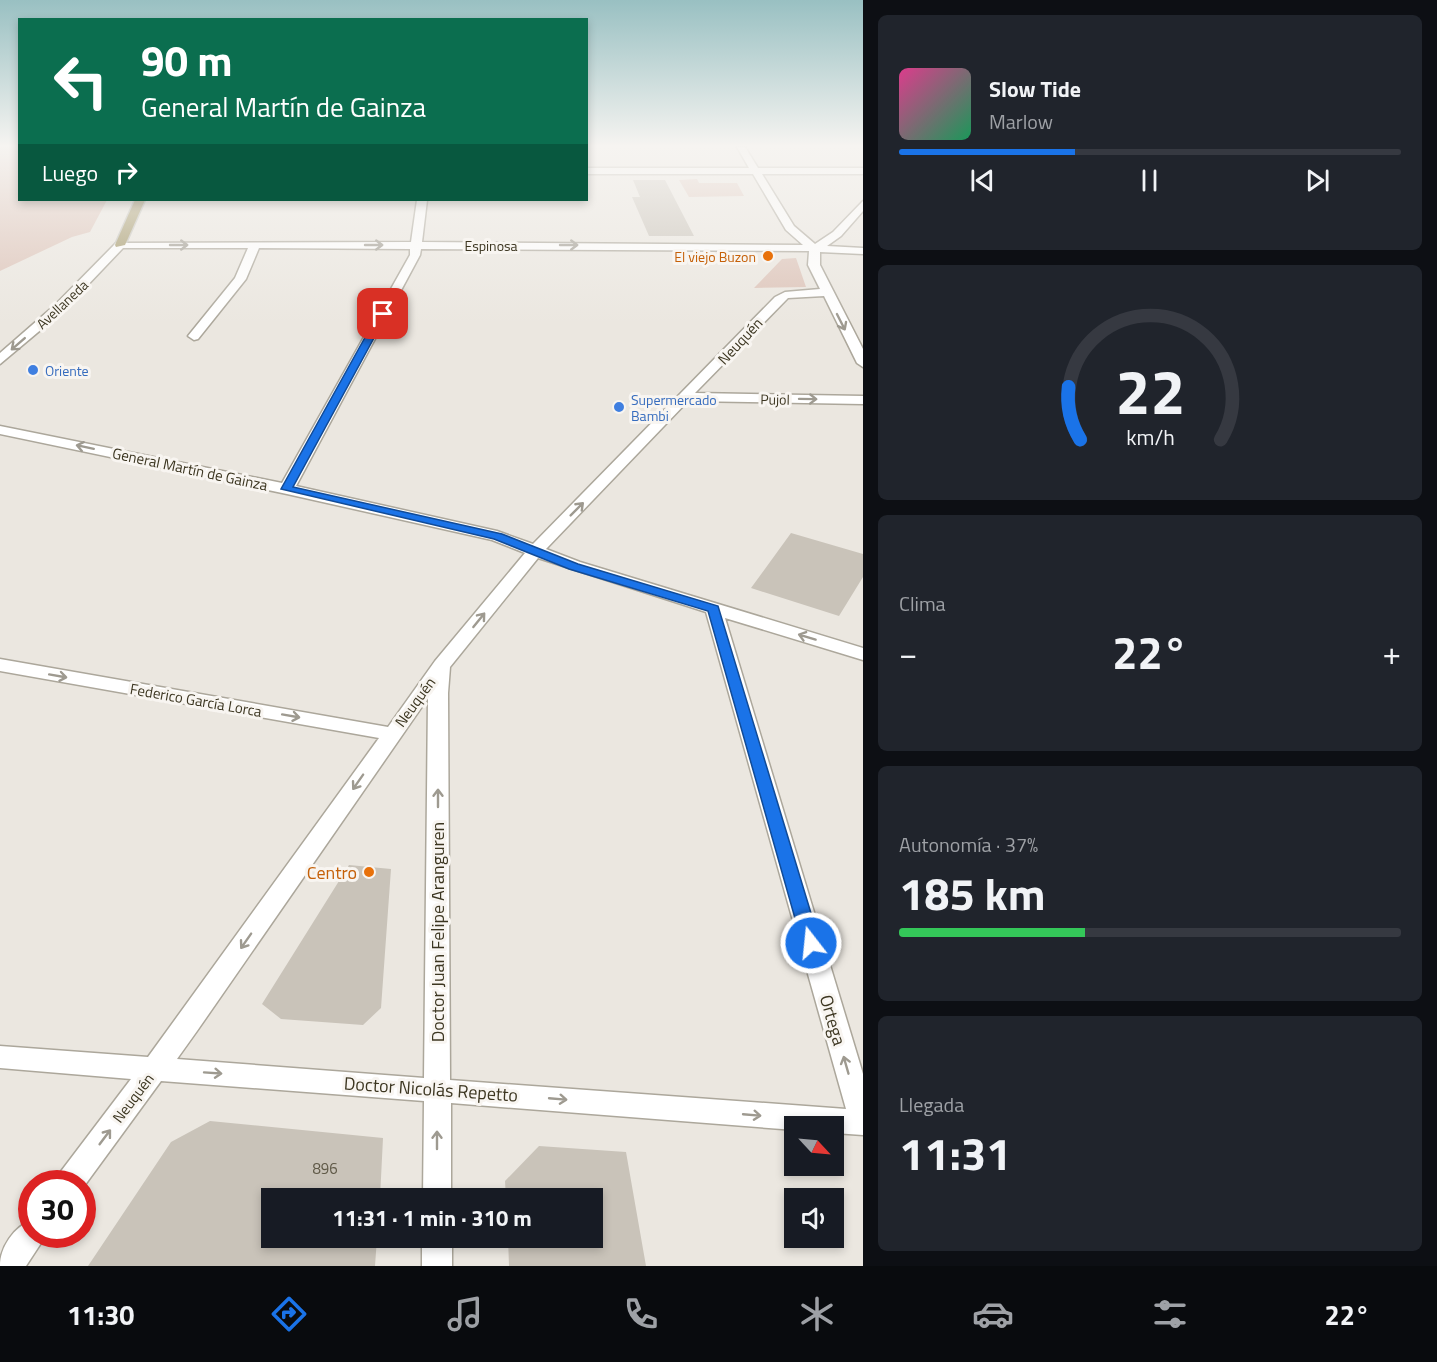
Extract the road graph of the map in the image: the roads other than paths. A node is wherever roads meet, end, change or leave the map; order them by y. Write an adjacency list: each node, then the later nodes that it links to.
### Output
1 (137, 206): 5 (main road)
2 (421, 206): 7 (street)
3 (777, 206): 8 (street)
4 (860, 206): 8 (street)
5 (120, 245): 6 (street, Espinosa, one-way to 6); 12 (street, Avellaneda, one-way to 12)
6 (255, 245): 7 (street, Espinosa, one-way to 7); 11 (street)
7 (418, 245): 8 (street, Espinosa, one-way to 8); 17 (street)
8 (815, 249): 9 (street, Espinosa); 10 (street)
9 (862, 251)
10 (826, 292): 13 (street, one-way to 13); 14 (street, Neuquén)
11 (194, 336)
12 (0, 360)
13 (862, 363)
14 (687, 398): 15 (street, Pujol, one-way to 15); 18 (street, Neuquén, one-way to 14)
15 (862, 400)
16 (0, 430): 17 (street, General Martín de Gainza, one-way to 16)
17 (287, 489): 18 (street, General Martín de Gainza)
18 (536, 550): 19 (street, General Martín de Gainza); 22 (street, Neuquén, one-way to 18)
19 (714, 609): 20 (street, General Martín de Gainza, one-way to 19); 27 (street, Ortega, one-way to 19)
20 (862, 654)
21 (0, 665): 23 (street, Federico García Lorca, one-way to 23)
22 (442, 665): 23 (street, Neuquén); 26 (street, Doctor Juan Felipe Aranguren, one-way to 22)
23 (392, 734): 25 (street, Neuquén, one-way to 25)
24 (0, 1057): 25 (street, Doctor Nicolás Repetto)
25 (155, 1068): 26 (street, Doctor Nicolás Repetto, one-way to 26); 28 (street, Neuquén, one-way to 25)
26 (437, 1089): 27 (street, Doctor Nicolás Repetto, one-way to 27); 29 (street, Doctor Juan Felipe Aranguren, one-way to 26)
27 (862, 1122)
28 (79, 1170)
29 (437, 1188)
30 (22, 1248): 32 (street)
31 (437, 1248): 33 (street)
32 (8, 1266)
33 (437, 1266)

